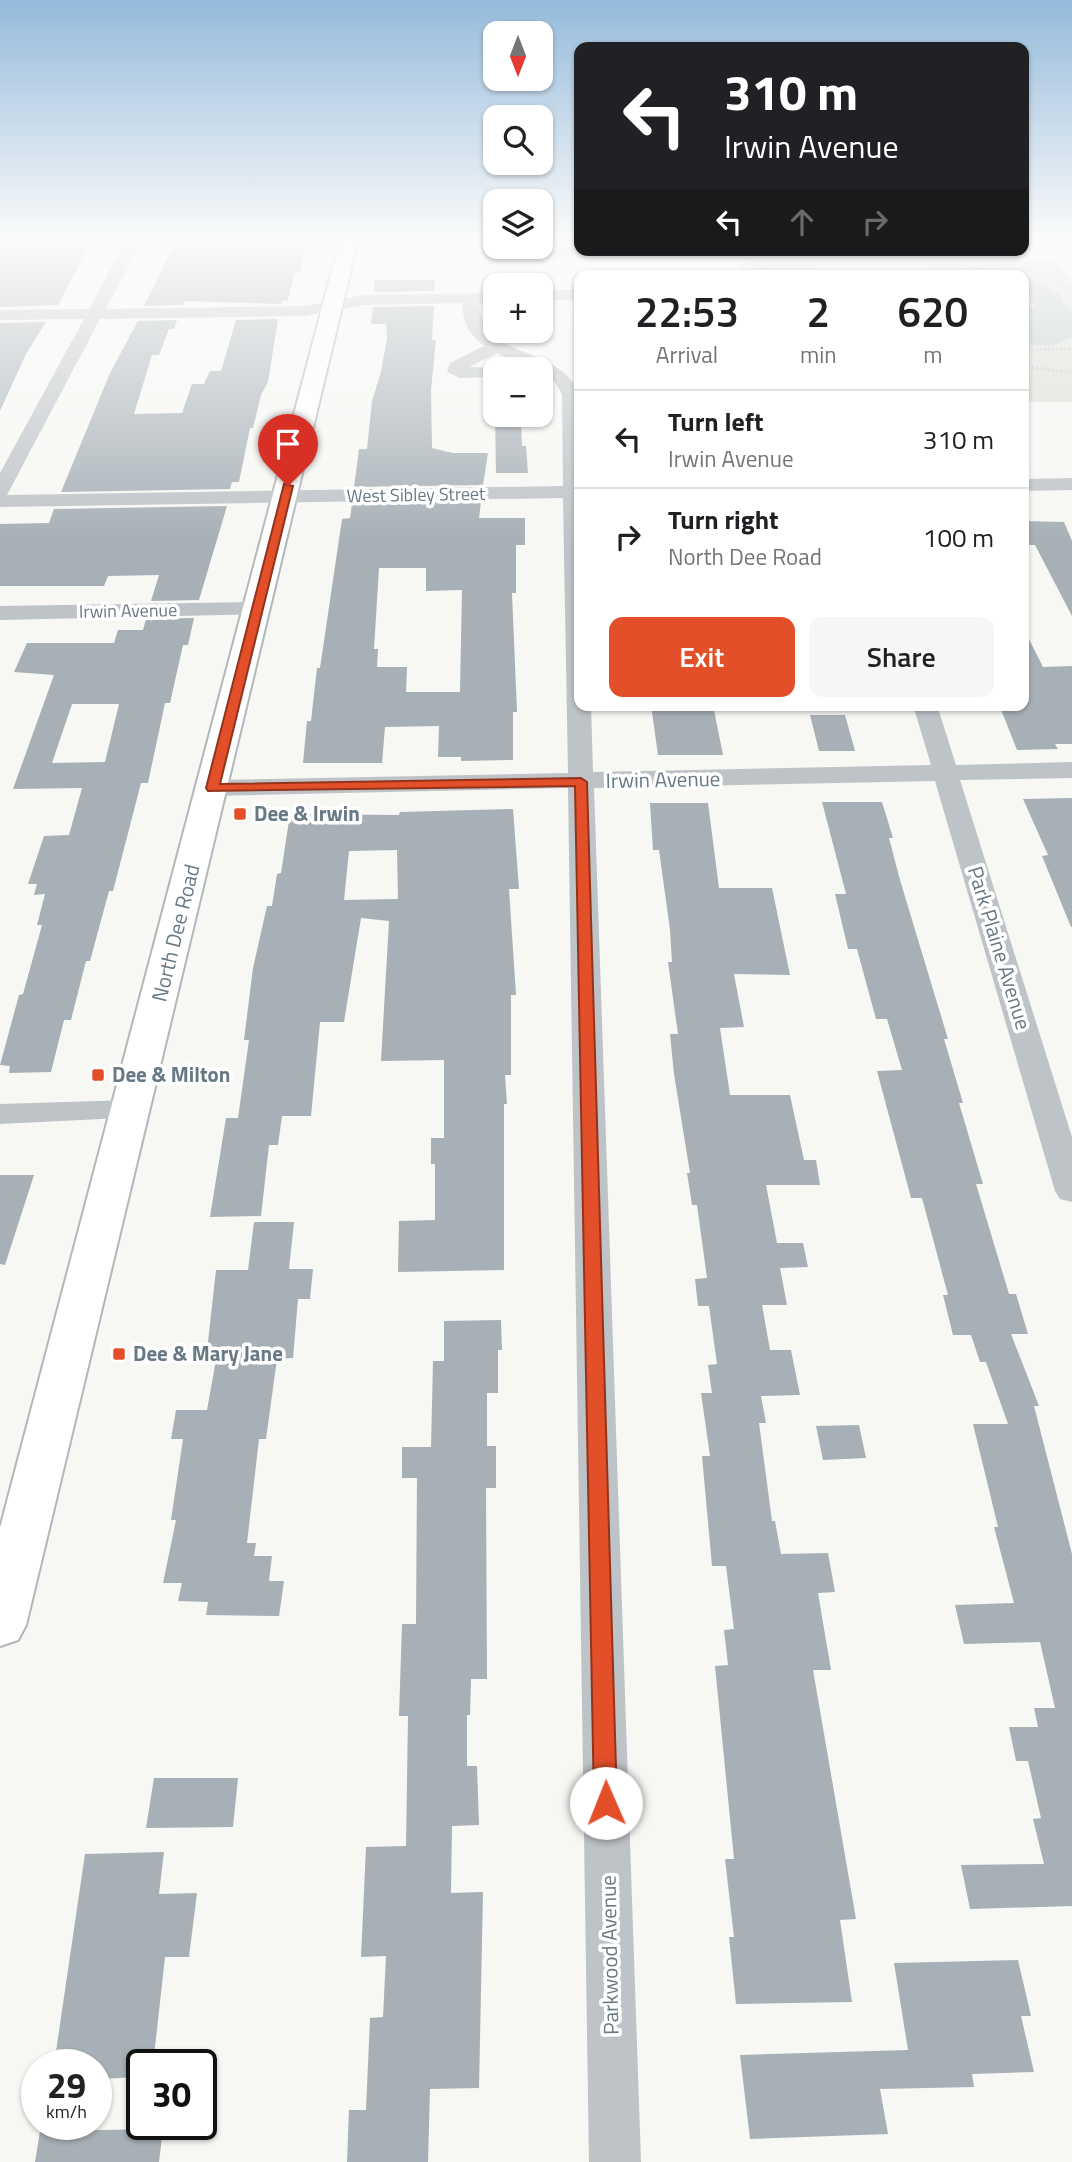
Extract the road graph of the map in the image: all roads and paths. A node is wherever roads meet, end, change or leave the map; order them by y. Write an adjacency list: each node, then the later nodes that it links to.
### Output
1 (81, 341): 12 (street)
2 (325, 341): 14 (main road, North Dee Road)
3 (1072, 349): 4 (path); 5 (path)
4 (1029, 350)
5 (1072, 356)
6 (1029, 367): 7 (path)
7 (1072, 373)
8 (553, 376): 9 (street, Parkwood Avenue)
9 (574, 458)
10 (1072, 484): 11 (street)
11 (1029, 485)
12 (0, 491)
13 (574, 492): 14 (street, West Sibley Street)
14 (285, 497): 15 (street, West Sibley Street); 16 (main road, North Dee Road)
15 (0, 501)
16 (255, 608): 17 (street, Irwin Avenue); 23 (main road, North Dee Road)
17 (0, 613)
18 (580, 711): 22 (street, Parkwood Avenue)
19 (927, 711): 21 (street, Park Plaine Avenue)
20 (1072, 770): 21 (street, Irwin Avenue)
21 (946, 773): 22 (street, Irwin Avenue); 26 (street, Park Plaine Avenue)
22 (581, 782): 23 (street, Irwin Avenue); 29 (street, Parkwood Avenue)
23 (212, 788): 24 (main road, North Dee Road)
24 (131, 1110): 25 (street); 27 (main road, North Dee Road)
25 (0, 1114)
26 (1072, 1191)
27 (14, 1512): 28 (main road, North Dee Road)
28 (0, 1625)
29 (615, 2162)

